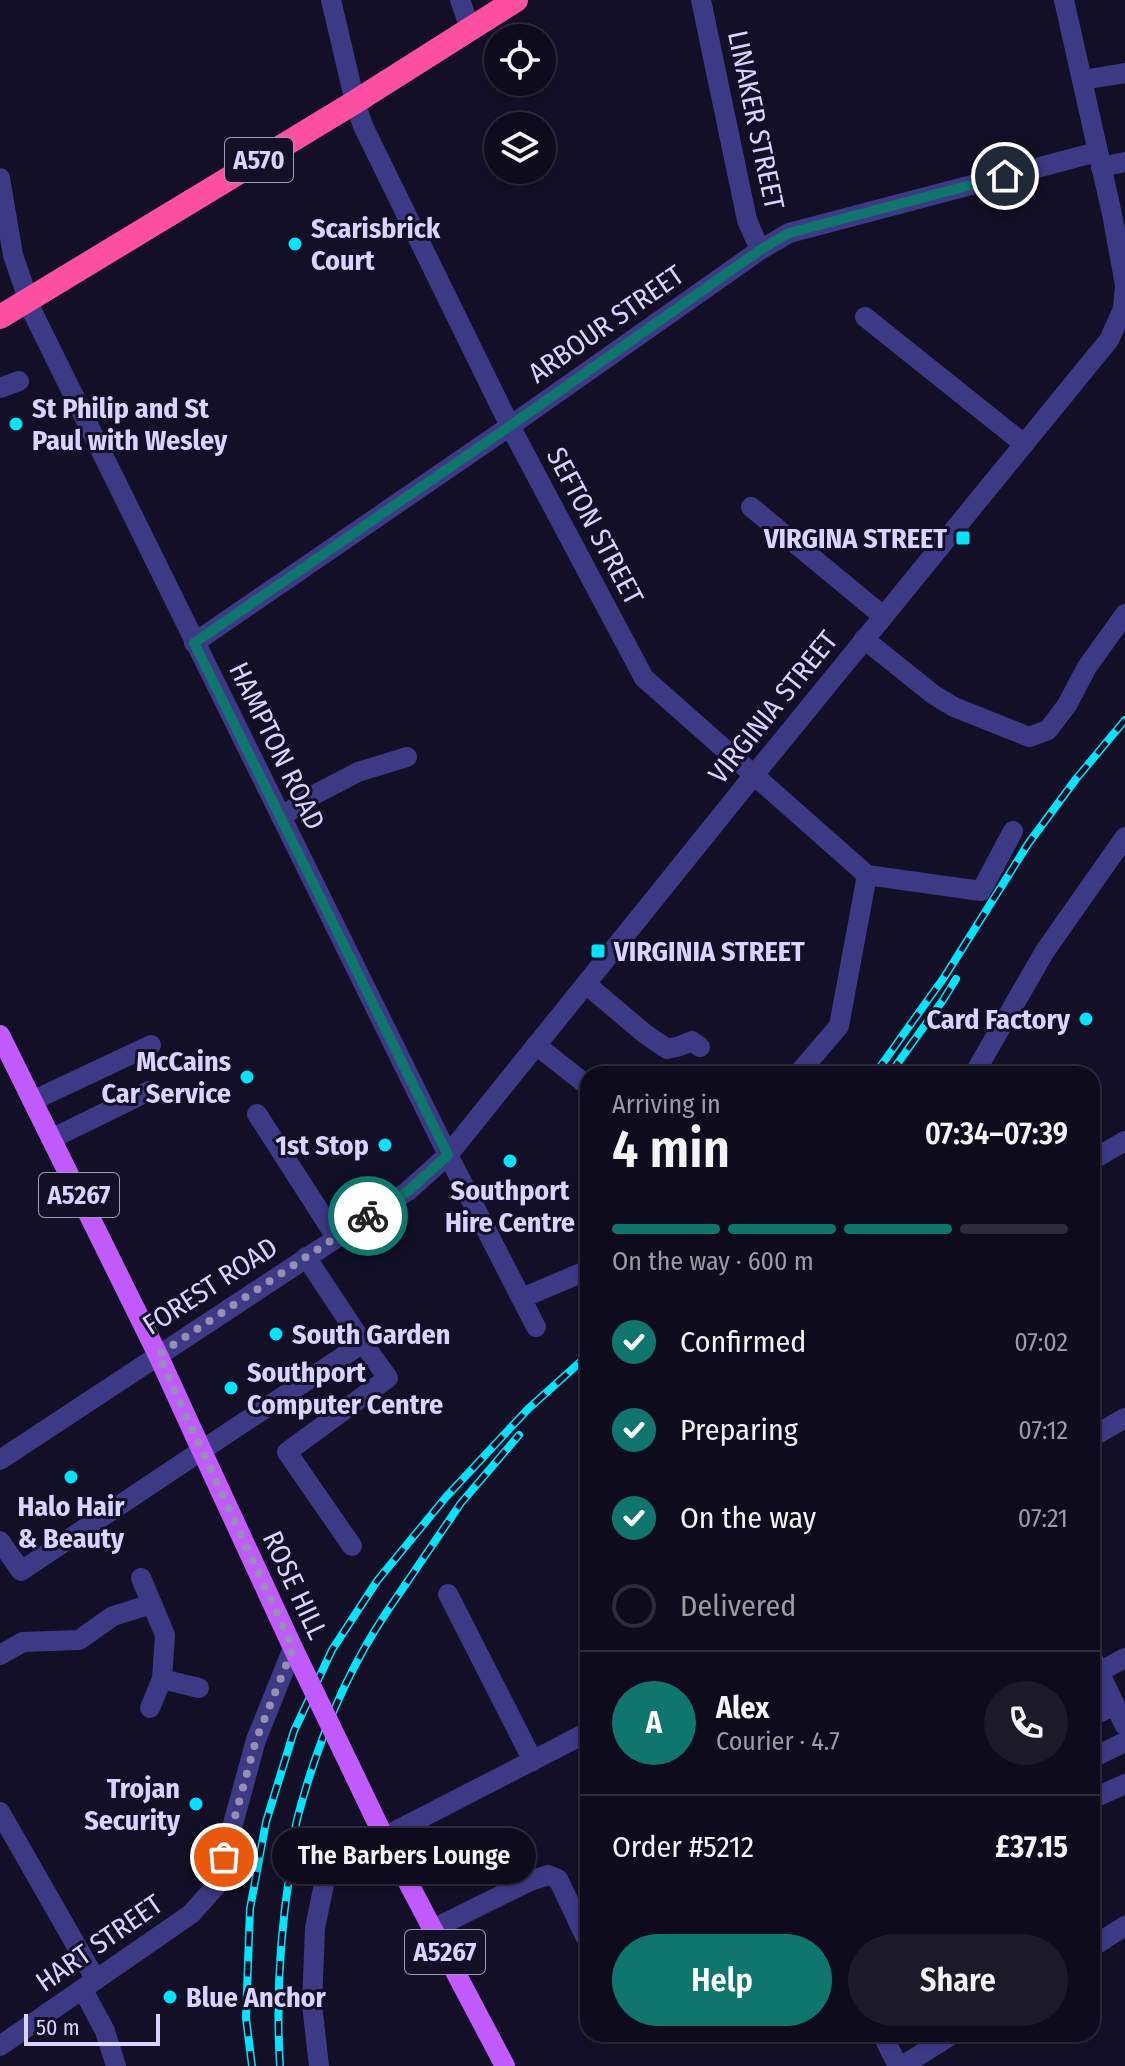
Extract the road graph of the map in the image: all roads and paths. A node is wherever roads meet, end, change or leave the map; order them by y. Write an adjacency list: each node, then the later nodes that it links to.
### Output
1 (331, 0): 9 (street, SEFTON STREET)
2 (460, 0): 6 (street)
3 (516, 0): 6 (highway, A570)
4 (701, 0): 13 (street, LINAKER STREET)
5 (1064, 0): 8 (street, VIRGINIA STREET)
6 (470, 28): 9 (highway, A570)
7 (1125, 73): 8 (street)
8 (1082, 80): 10 (street, VIRGINIA STREET)
9 (355, 102): 15 (highway, A570); 19 (street, SEFTON STREET)
10 (1099, 159): 11 (street, ARBOUR STREET); 13 (street, ARBOUR STREET); 14 (street, VIRGINIA STREET)
11 (1125, 162)
12 (0, 178): 15 (street, HAMPTON ROAD)
13 (760, 250): 19 (street, ARBOUR STREET)
14 (1125, 286): 16 (street, VIRGINIA STREET)
15 (28, 299): 17 (highway, A570); 25 (street, HAMPTON ROAD)
16 (1124, 308): 20 (street, VIRGINIA STREET)
17 (0, 317)
18 (865, 317): 20 (street)
19 (510, 426): 25 (street, ARBOUR STREET); 27 (street, SEFTON STREET)
20 (1024, 444): 23 (street, VIRGINIA STREET)
21 (751, 507): 23 (street)
22 (1125, 614): 24 (street)
23 (883, 616): 24 (street, VIRGINIA STREET)
24 (864, 639): 27 (street, VIRGINIA STREET)
25 (194, 643): 28 (street, HAMPTON ROAD)
26 (407, 757): 28 (street)
27 (754, 775): 31 (street, SEFTON STREET); 32 (street, VIRGINIA STREET)
28 (281, 817): 45 (street, HAMPTON ROAD)
29 (1013, 831): 31 (street)
30 (1125, 837): 38 (street)
31 (867, 875): 37 (street)
32 (586, 984): 35 (street, VIRGINIA STREET); 36 (street)
33 (0, 1035): 41 (main road, A5267)
34 (151, 1045): 41 (street)
35 (536, 1045): 39 (street); 45 (street, VIRGINIA STREET)
36 (700, 1047)
37 (805, 1066)
38 (979, 1066)
39 (580, 1080)
40 (149, 1091): 43 (street)
41 (32, 1101): 43 (main road, A5267)
42 (257, 1114): 47 (street)
43 (51, 1139): 53 (main road, A5267)
44 (1125, 1141): 46 (street)
45 (448, 1155): 47 (street, FOREST ROAD); 50 (street, HAMPTON ROAD)
46 (1100, 1155)
47 (336, 1237): 48 (street, FOREST ROAD)
48 (306, 1257): 52 (street); 53 (street, FOREST ROAD)
49 (580, 1273): 50 (street)
50 (522, 1298): 51 (street, HAMPTON ROAD)
51 (536, 1327)
52 (363, 1343): 57 (street); 58 (street)
53 (158, 1355): 56 (street, FOREST ROAD); 62 (main road, ROSE HILL / A5267, bridge)
54 (1125, 1418): 55 (street)
55 (1100, 1432)
56 (0, 1460)
57 (0, 1541)
58 (352, 1546)
59 (141, 1578): 61 (street)
60 (448, 1594): 76 (street)
61 (152, 1604): 63 (street); 67 (street)
62 (293, 1648): 80 (main road, ROSE HILL / A5267, bridge); 86 (street, HART STREET)
63 (0, 1655)
64 (1125, 1658): 65 (street)
65 (1100, 1664)
66 (1100, 1673): 69 (street)
67 (162, 1679): 68 (street); 70 (street)
68 (199, 1688)
69 (1115, 1705): 71 (street); 72 (street)
70 (150, 1708)
71 (1100, 1712)
72 (1125, 1726)
73 (580, 1736): 76 (street)
74 (1125, 1742): 75 (street)
75 (1100, 1754)
76 (533, 1761): 80 (street)
77 (1125, 1784): 78 (street)
78 (1100, 1795)
79 (0, 1812): 86 (street)
80 (384, 1837): 84 (main road, A5267)
81 (328, 1865): 91 (street)
82 (580, 1925): 84 (street)
83 (1125, 1926): 85 (street)
84 (433, 1929): 92 (main road, A5267)
85 (1100, 1942)
86 (89, 1985): 89 (street, HART STREET); 90 (street)
87 (886, 2042): 93 (street)
88 (940, 2042): 93 (street)
89 (0, 2046)
90 (116, 2066)
91 (319, 2066)
92 (505, 2066)
93 (900, 2066)

